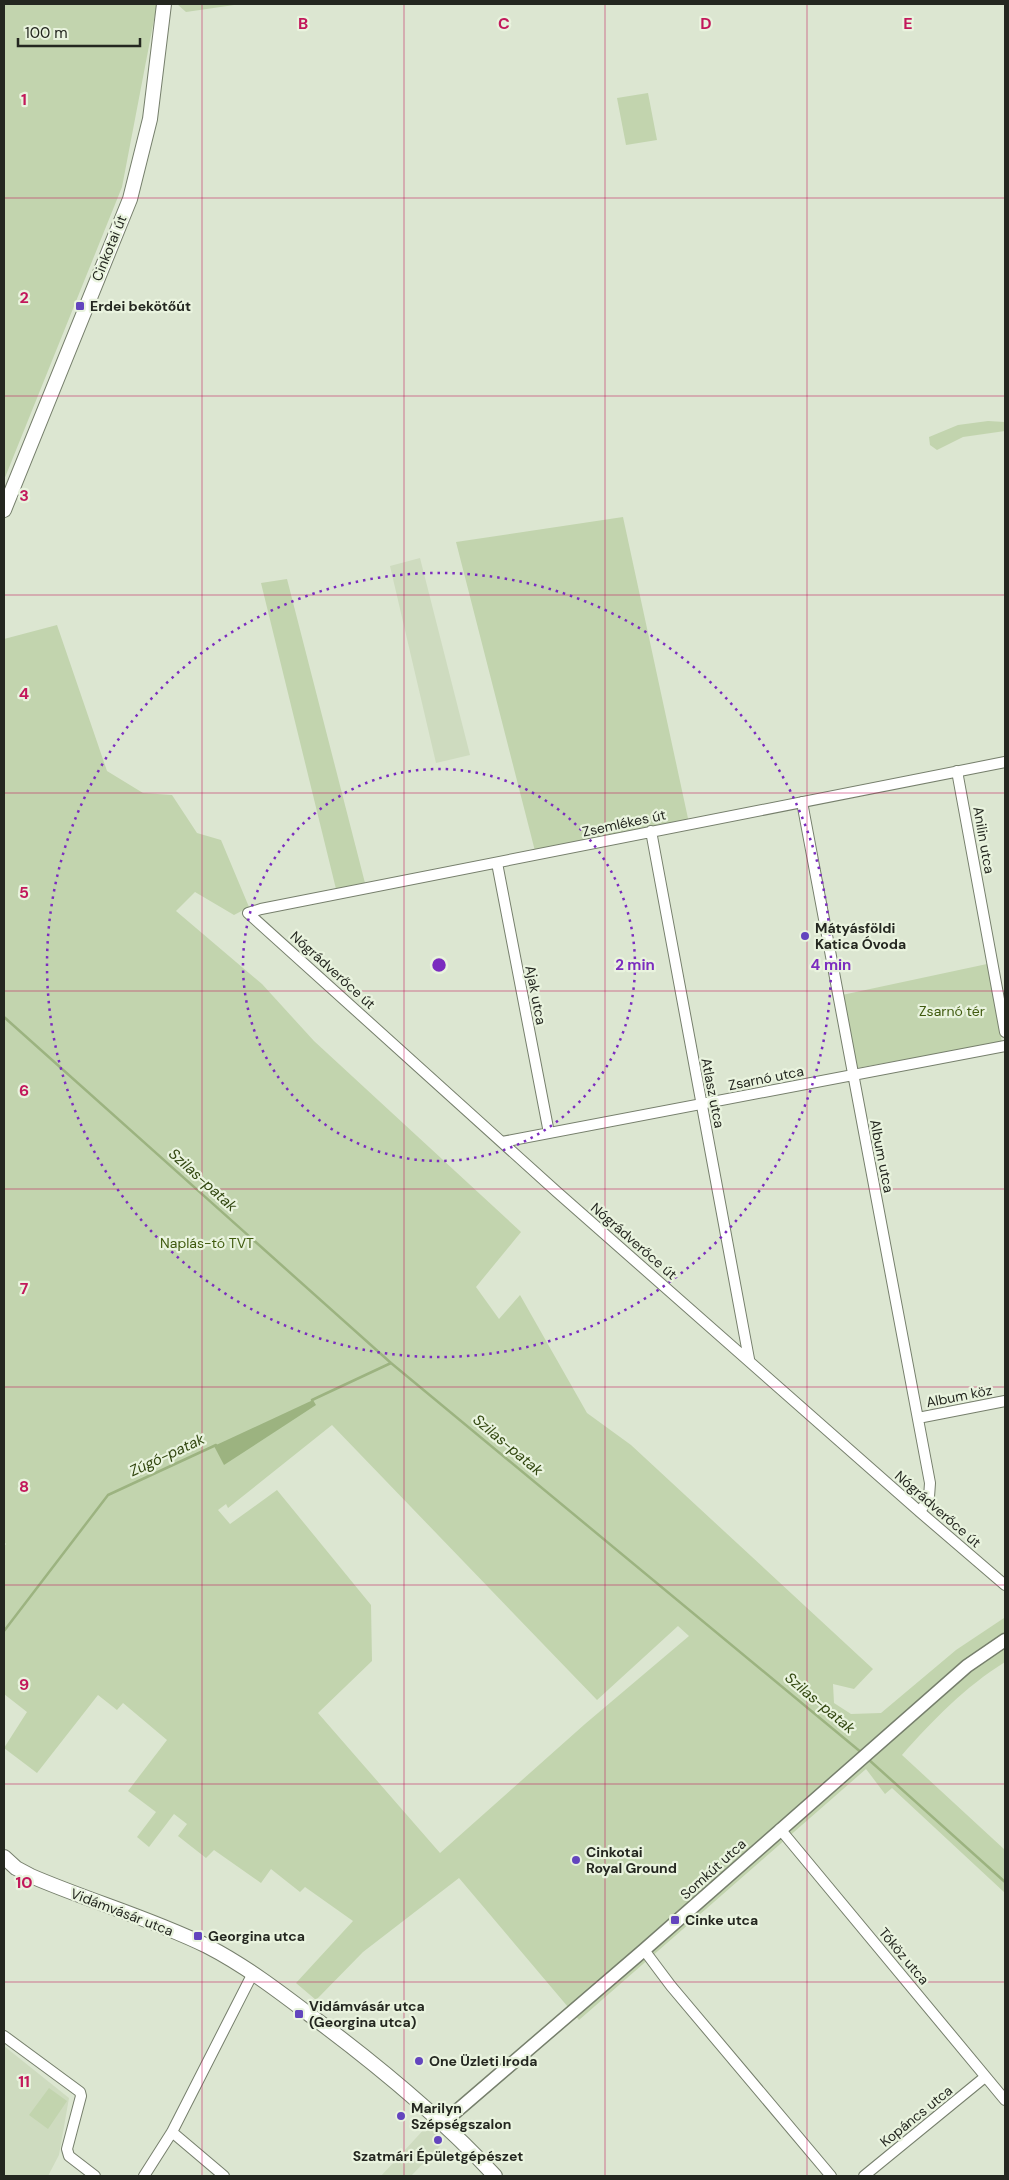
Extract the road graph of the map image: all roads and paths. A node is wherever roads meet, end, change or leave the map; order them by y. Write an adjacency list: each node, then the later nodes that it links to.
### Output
1 (164, 4): 2 (main road, Cinkotai út)
2 (4, 510)
3 (1005, 762): 4 (street, Zsemlékes út)
4 (957, 771): 5 (street, Zsemlékes út); 9 (street, Anilin utca)
5 (802, 802): 6 (street, Zsemlékes út); 11 (street, Album utca)
6 (651, 831): 7 (street, Zsemlékes út); 12 (street, Atlasz utca)
7 (497, 863): 8 (street, Zsemlékes út); 13 (street, Ajak utca)
8 (248, 913): 14 (street, Nógrádverőce út)
9 (1005, 1032)
10 (1005, 1046): 11 (street, Zsarnó utca)
11 (853, 1075): 12 (street, Zsarnó utca); 17 (street, Album utca)
12 (702, 1104): 13 (street, Zsarnó utca); 15 (street, Atlasz utca)
13 (549, 1133): 14 (street, Zsarnó utca)
14 (502, 1142): 15 (street, Nógrádverőce út)
15 (749, 1359): 18 (street, Nógrádverőce út)
16 (1005, 1401): 17 (street, Album köz)
17 (918, 1418): 18 (street, Album utca)
18 (920, 1512): 19 (street, Nógrádverőce út)
19 (1005, 1585)
20 (1005, 1640): 21 (street, Somkút utca)
21 (780, 1829): 23 (street, Somkút utca); 26 (street, Tóköz utca)
22 (4, 1858): 24 (main road, Vidámvásár utca)
23 (644, 1950): 28 (street, Somkút utca); 34 (street)
24 (253, 1973): 28 (main road, Vidámvásár utca); 29 (street)
25 (4, 2036): 30 (street)
26 (985, 2077): 27 (street, Tóköz utca); 35 (street, Kopáncs utca)
27 (1005, 2100)
28 (444, 2125): 33 (main road, Vidámvásár utca)
29 (172, 2132): 31 (street); 32 (street)
30 (95, 2176)
31 (144, 2176)
32 (224, 2176)
33 (495, 2176)
34 (831, 2176)
35 (864, 2176)

